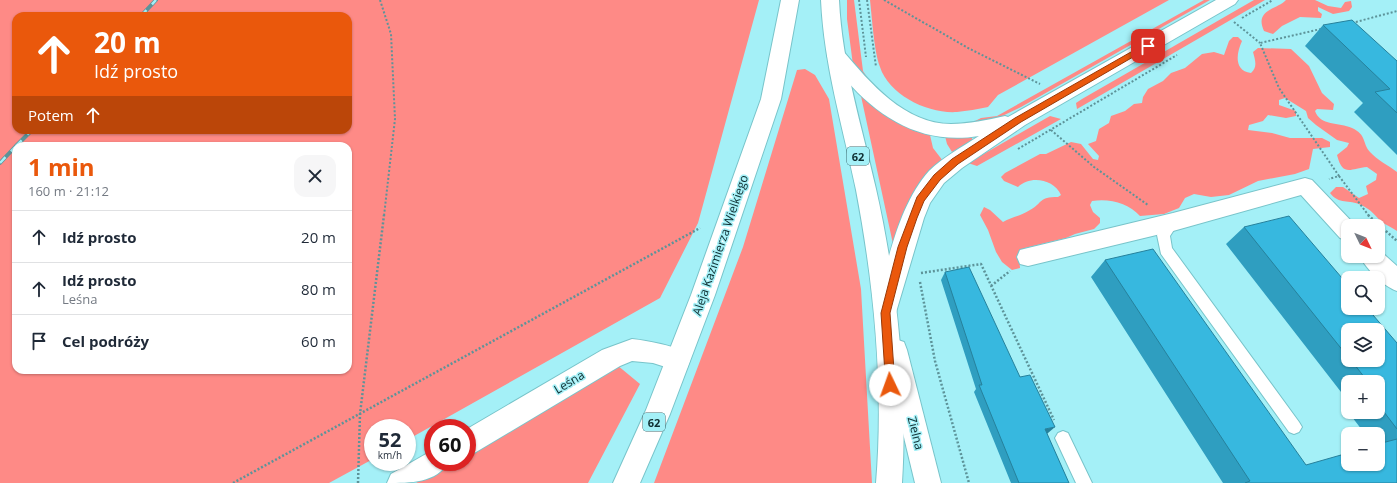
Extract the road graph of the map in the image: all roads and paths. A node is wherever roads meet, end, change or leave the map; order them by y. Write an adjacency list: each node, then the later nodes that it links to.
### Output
1 (380, 0): 39 (path)
2 (790, 0): 38 (street, Aleja Kazimierza Wielkiego / 62)
3 (830, 0): 16 (street, 62)
4 (859, 0): 17 (path)
5 (867, 0): 18 (path)
6 (884, 0): 20 (path)
7 (1229, 0): 23 (street)
8 (1273, 0): 10 (path)
9 (1397, 11): 11 (path)
10 (1234, 22): 12 (path); 14 (path)
11 (1350, 23)
12 (1230, 24)
13 (1324, 29): 14 (path)
14 (1260, 43): 26 (path)
15 (1179, 54): 24 (path)
16 (836, 56): 23 (street); 37 (street, 62)
17 (867, 59)
18 (879, 73)
19 (1046, 80): 20 (path)
20 (1039, 84): 21 (path); 22 (path)
21 (1044, 86)
22 (1032, 88)
23 (1018, 120): 37 (street)
24 (1051, 130): 25 (path); 28 (path)
25 (1012, 152)
26 (1339, 176): 27 (path); 31 (path)
27 (1305, 186): 28 (street); 29 (street)
28 (1173, 222): 32 (street); 40 (lane)
29 (1341, 225)
30 (703, 226): 39 (path)
31 (1397, 241)
32 (1028, 257)
33 (1378, 263): 36 (street)
34 (919, 267): 35 (path)
35 (919, 273): 42 (path); 50 (path)
36 (1397, 281)
37 (886, 313): 48 (street, 62); 49 (street, Zielna)
38 (678, 360): 41 (street, Leśna); 47 (street, Aleja Kazimierza Wielkiego / 62)
39 (360, 414): 44 (path); 45 (path)
40 (1294, 427)
41 (476, 438)
42 (1063, 438): 51 (lane)
43 (424, 469): 46 (street)
44 (234, 483)
45 (358, 483)
46 (400, 483)
47 (626, 483)
48 (889, 483)
49 (928, 483)
50 (969, 483)
51 (1084, 483)

